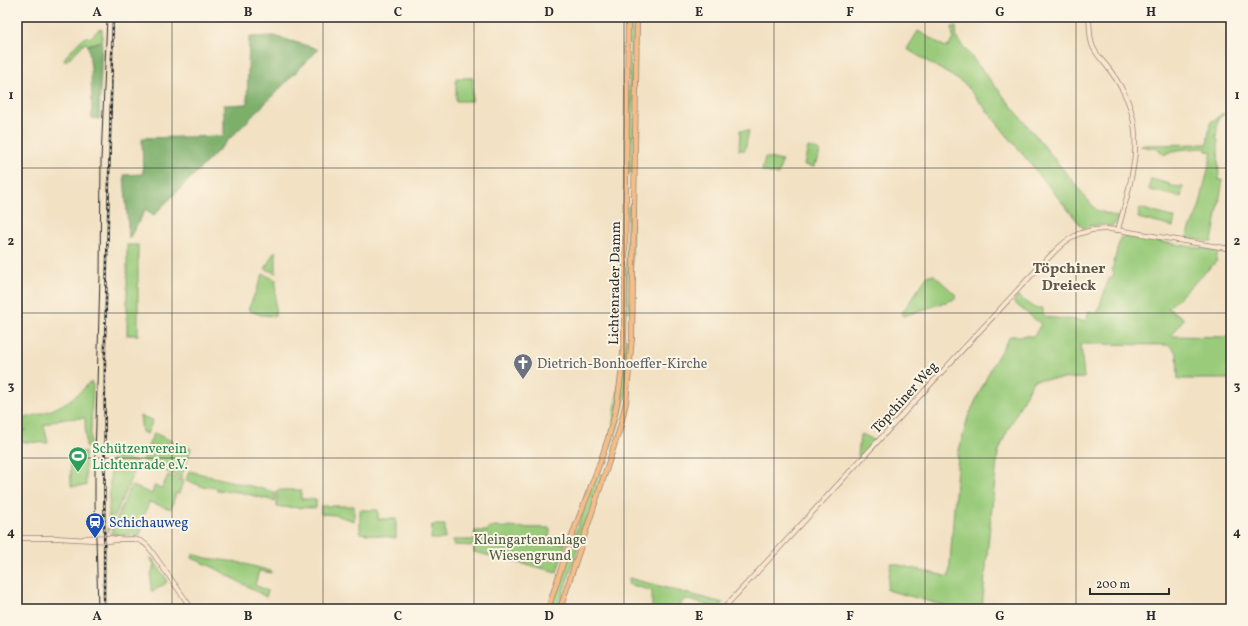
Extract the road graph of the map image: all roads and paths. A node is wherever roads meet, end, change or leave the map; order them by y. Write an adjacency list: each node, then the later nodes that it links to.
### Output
1 (628, 17): 6 (main road, Lichtenrader Damm)
2 (637, 17): 7 (main road, Lichtenrader Damm)
3 (1089, 17): 4 (street)
4 (1118, 230): 5 (street, Töpchiner Weg); 12 (street, Töpchiner Weg)
5 (1231, 249)
6 (596, 471): 7 (main road); 10 (main road, Lichtenrader Damm)
7 (605, 474): 11 (main road, Lichtenrader Damm)
8 (17, 538): 9 (street)
9 (192, 609)
10 (548, 609)
11 (560, 609)
12 (723, 609)

